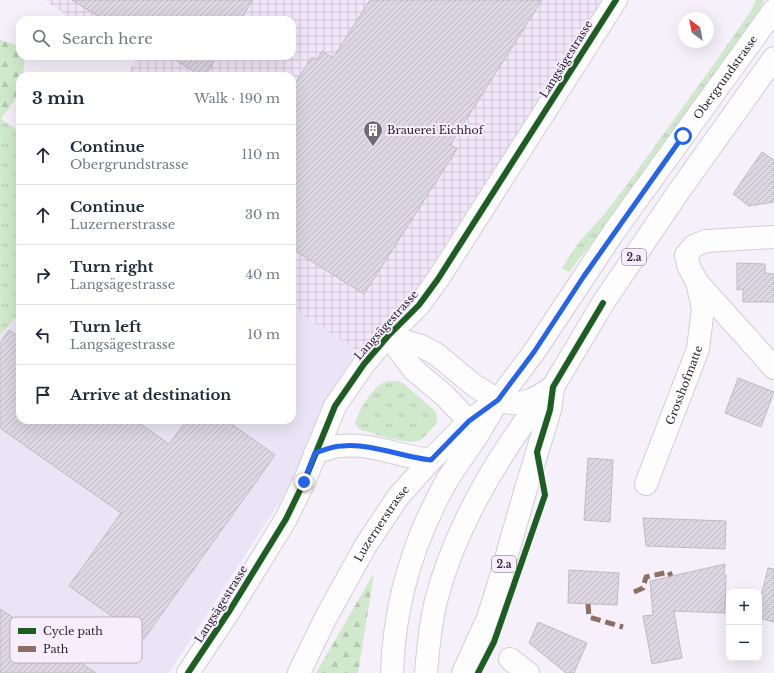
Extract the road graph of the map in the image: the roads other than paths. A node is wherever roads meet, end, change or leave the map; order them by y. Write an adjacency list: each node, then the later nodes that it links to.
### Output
1 (616, 0): 6 (main road, Langsägestrasse)
2 (774, 10): 9 (main road, Obergrundstrasse / 2.a)
3 (774, 58): 8 (main road, 2.a)
4 (774, 237): 5 (main road, Grosshofmatte)
5 (697, 282): 7 (main road, Grosshofmatte); 13 (main road, Grosshofmatte)
6 (388, 336): 9 (main road, Langsägestrasse); 10 (main road, Langsägestrasse); 11 (main road, Langsägestrasse)
7 (774, 368)
8 (553, 387): 9 (main road); 18 (main road); 19 (main road, 2.a)
9 (498, 400): 10 (main road, Obergrundstrasse)
10 (471, 431): 12 (main road, Luzernerstrasse); 17 (main road)
11 (315, 453): 12 (main road); 15 (main road, Langsägestrasse)
12 (431, 460): 16 (main road, Luzernerstrasse)
13 (646, 484)
14 (510, 658): 20 (main road)
15 (188, 673)
16 (299, 673)
17 (392, 673)
18 (426, 673)
19 (463, 673)
20 (528, 673)

